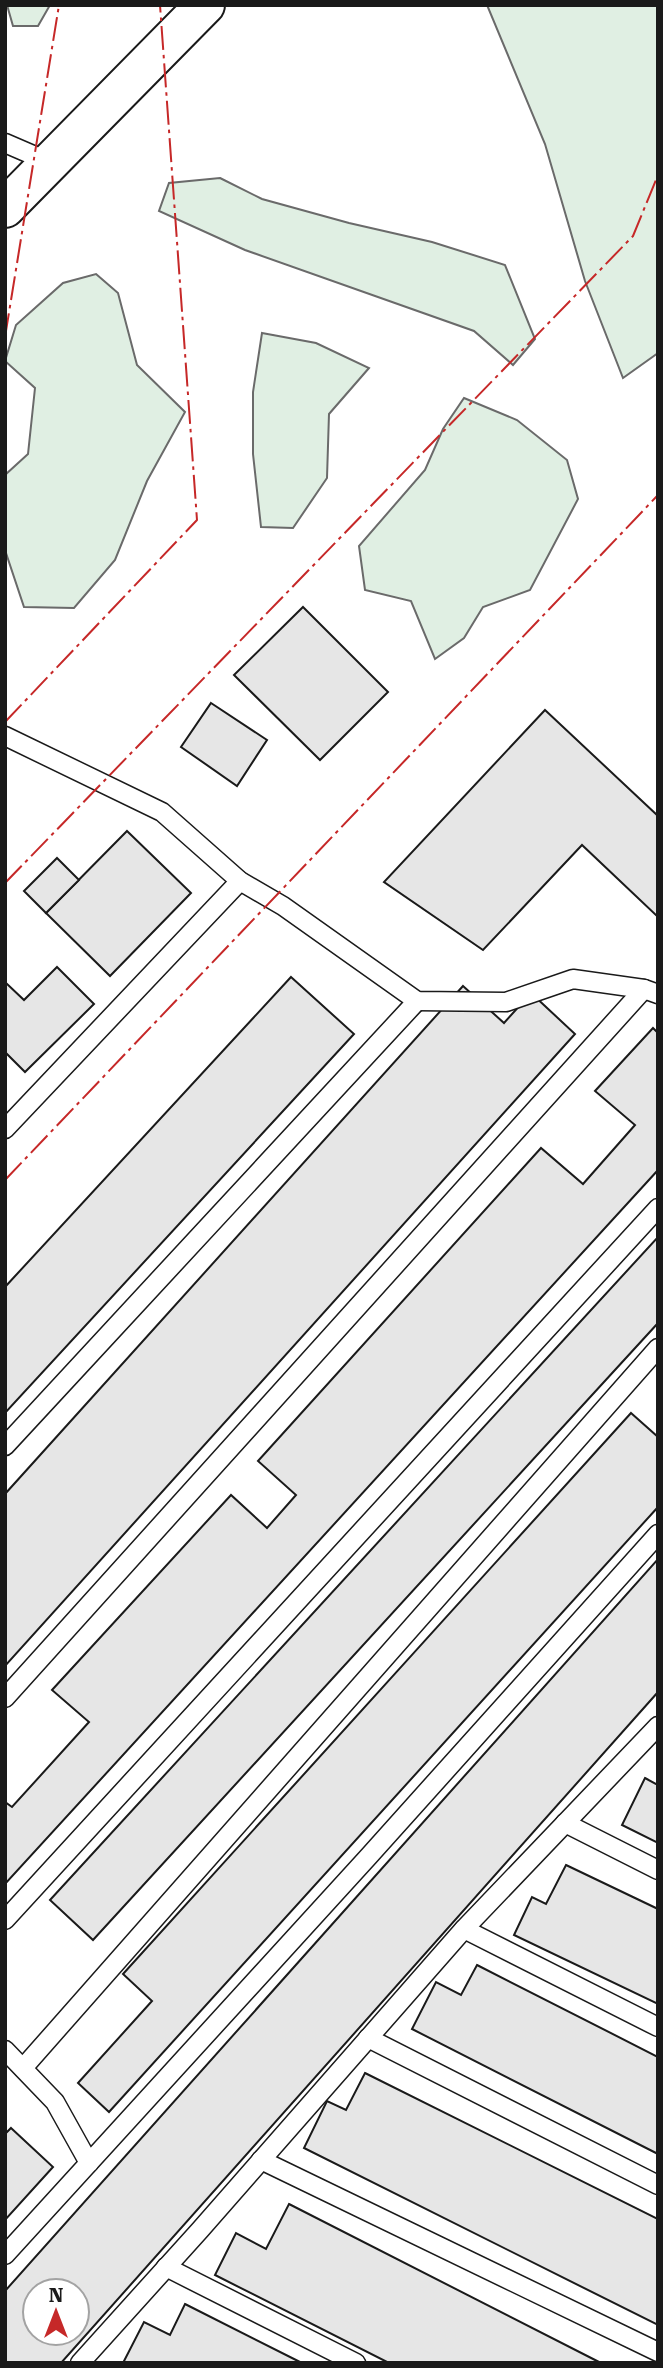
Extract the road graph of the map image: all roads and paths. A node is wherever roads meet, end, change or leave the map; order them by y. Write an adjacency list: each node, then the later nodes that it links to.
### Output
1 (205, 5): 3 (highway)
2 (5, 143): 3 (lane)
3 (49, 162): 4 (highway)
4 (5, 208)
5 (5, 736): 6 (lane)
6 (240, 881): 8 (lane); 9 (lane)
7 (651, 991): 8 (lane); 14 (lane)
8 (417, 1001): 12 (lane)
9 (5, 1129)
10 (658, 1208): 18 (lane)
11 (658, 1348): 23 (lane)
12 (5, 1446)
13 (658, 1535): 25 (lane)
14 (5, 1698)
15 (658, 1726): 16 (lane)
16 (565, 1823): 17 (lane); 19 (lane)
17 (658, 1870)
18 (5, 1920)
19 (464, 1929): 20 (lane); 21 (lane)
20 (658, 2027)
21 (368, 2038): 24 (lane); 26 (lane)
22 (5, 2050): 23 (lane)
23 (23, 2068): 25 (lane)
24 (261, 2160): 28 (lane); 29 (lane)
25 (89, 2163): 27 (lane)
26 (658, 2185)
27 (5, 2255)
28 (166, 2267): 30 (lane); 31 (lane)
29 (658, 2353)
30 (80, 2363)
31 (356, 2363)

